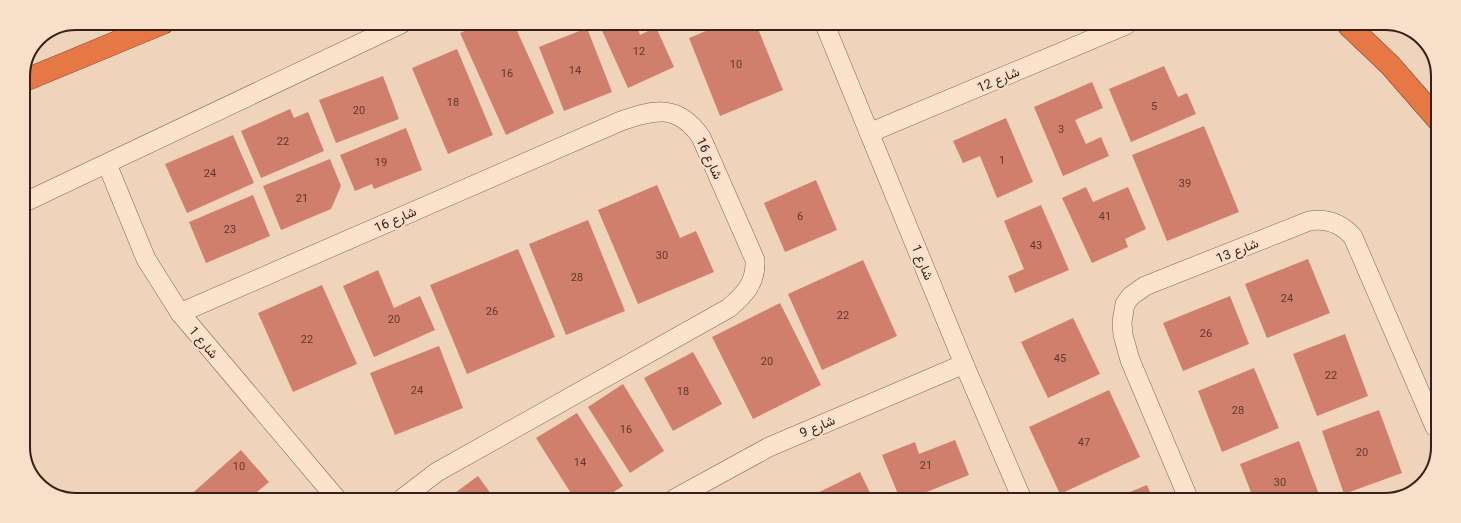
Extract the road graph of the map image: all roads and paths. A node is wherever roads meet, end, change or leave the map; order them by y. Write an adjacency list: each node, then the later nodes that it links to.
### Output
1 (123, 30): 7 (highway)
2 (146, 30): 7 (highway)
3 (387, 30): 11 (street)
4 (827, 30): 10 (street, شارع 1)
5 (1114, 30): 10 (street, شارع 12)
6 (1353, 30): 9 (highway)
7 (44, 71): 8 (highway)
8 (30, 78)
9 (1431, 112)
10 (869, 133): 14 (street, شارع 1)
11 (107, 164): 12 (street); 13 (street, شارع 1)
12 (30, 200)
13 (180, 313): 16 (street, شارع 1); 17 (street, شارع 16)
14 (964, 364): 18 (street, شارع 9); 19 (street, شارع 1)
15 (1431, 416): 20 (street, شارع 13)
16 (332, 493)
17 (410, 493)
18 (683, 493)
19 (1019, 493)
20 (1186, 493)

